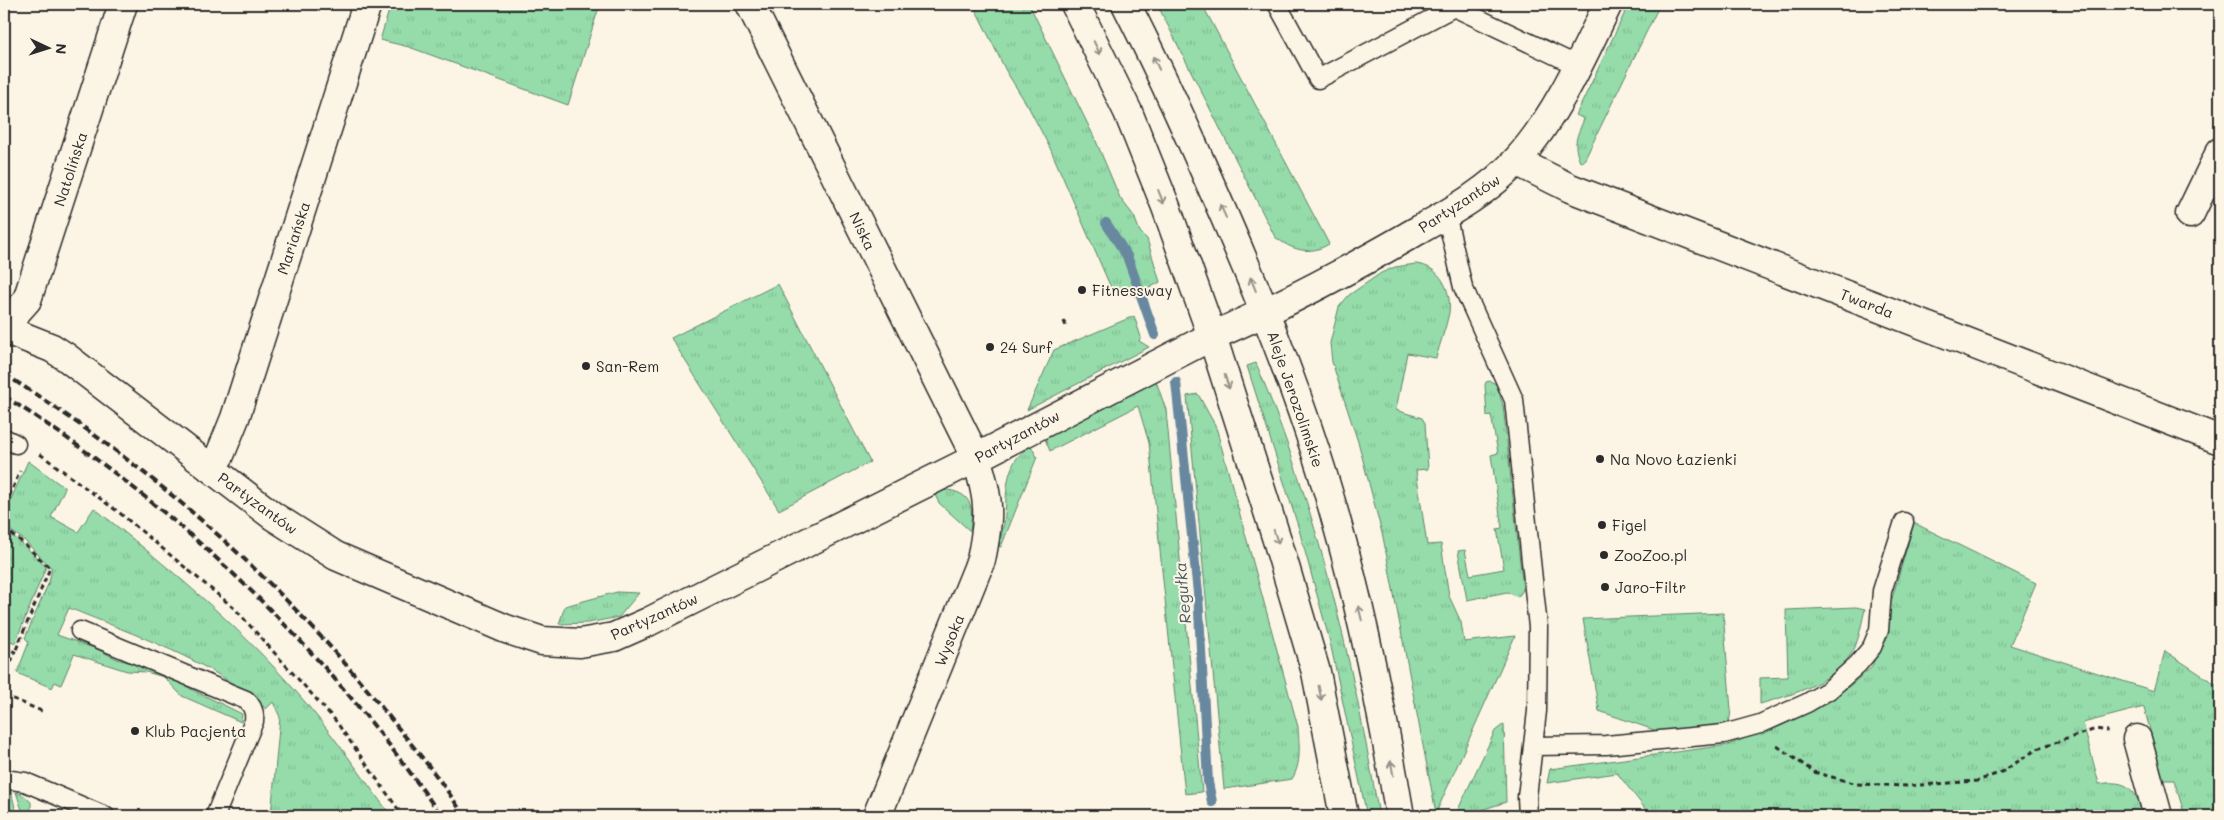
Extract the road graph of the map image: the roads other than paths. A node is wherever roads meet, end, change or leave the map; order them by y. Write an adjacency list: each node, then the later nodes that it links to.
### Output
1 (123, 4): 15 (street, Natolińska)
2 (367, 4): 19 (street, Mariańska)
3 (750, 4): 18 (street, Niska)
4 (1076, 4): 16 (street, one-way to 16)
5 (1126, 4): 14 (street, Aleje Jerozolimskie, one-way to 5)
6 (1277, 4): 8 (lane)
7 (1608, 4): 9 (street, Partyzantów)
8 (1453, 6): 9 (lane)
9 (1578, 66): 11 (street, Partyzantów)
10 (2220, 152): 13 (street)
11 (1516, 160): 12 (street, Partyzantów); 17 (street, Twarda)
12 (1446, 214): 14 (street, Partyzantów); 23 (lane)
13 (2190, 214)
14 (1265, 313): 16 (street, Partyzantów); 29 (street, Aleje Jerozolimskie, one-way to 14)
15 (4, 327): 19 (street, Partyzantów)
16 (1212, 336): 18 (street, Partyzantów); 28 (street, one-way to 28)
17 (2220, 440)
18 (976, 458): 19 (street, Partyzantów); 27 (street, Wysoka)
19 (210, 468)
20 (1904, 522): 23 (lane)
21 (80, 631): 26 (lane)
22 (2137, 739): 31 (street)
23 (1532, 746): 30 (lane)
24 (4, 779): 25 (lane)
25 (106, 816)
26 (215, 816)
27 (877, 816)
28 (1344, 816)
29 (1400, 816)
30 (1528, 816)
31 (2158, 816)

